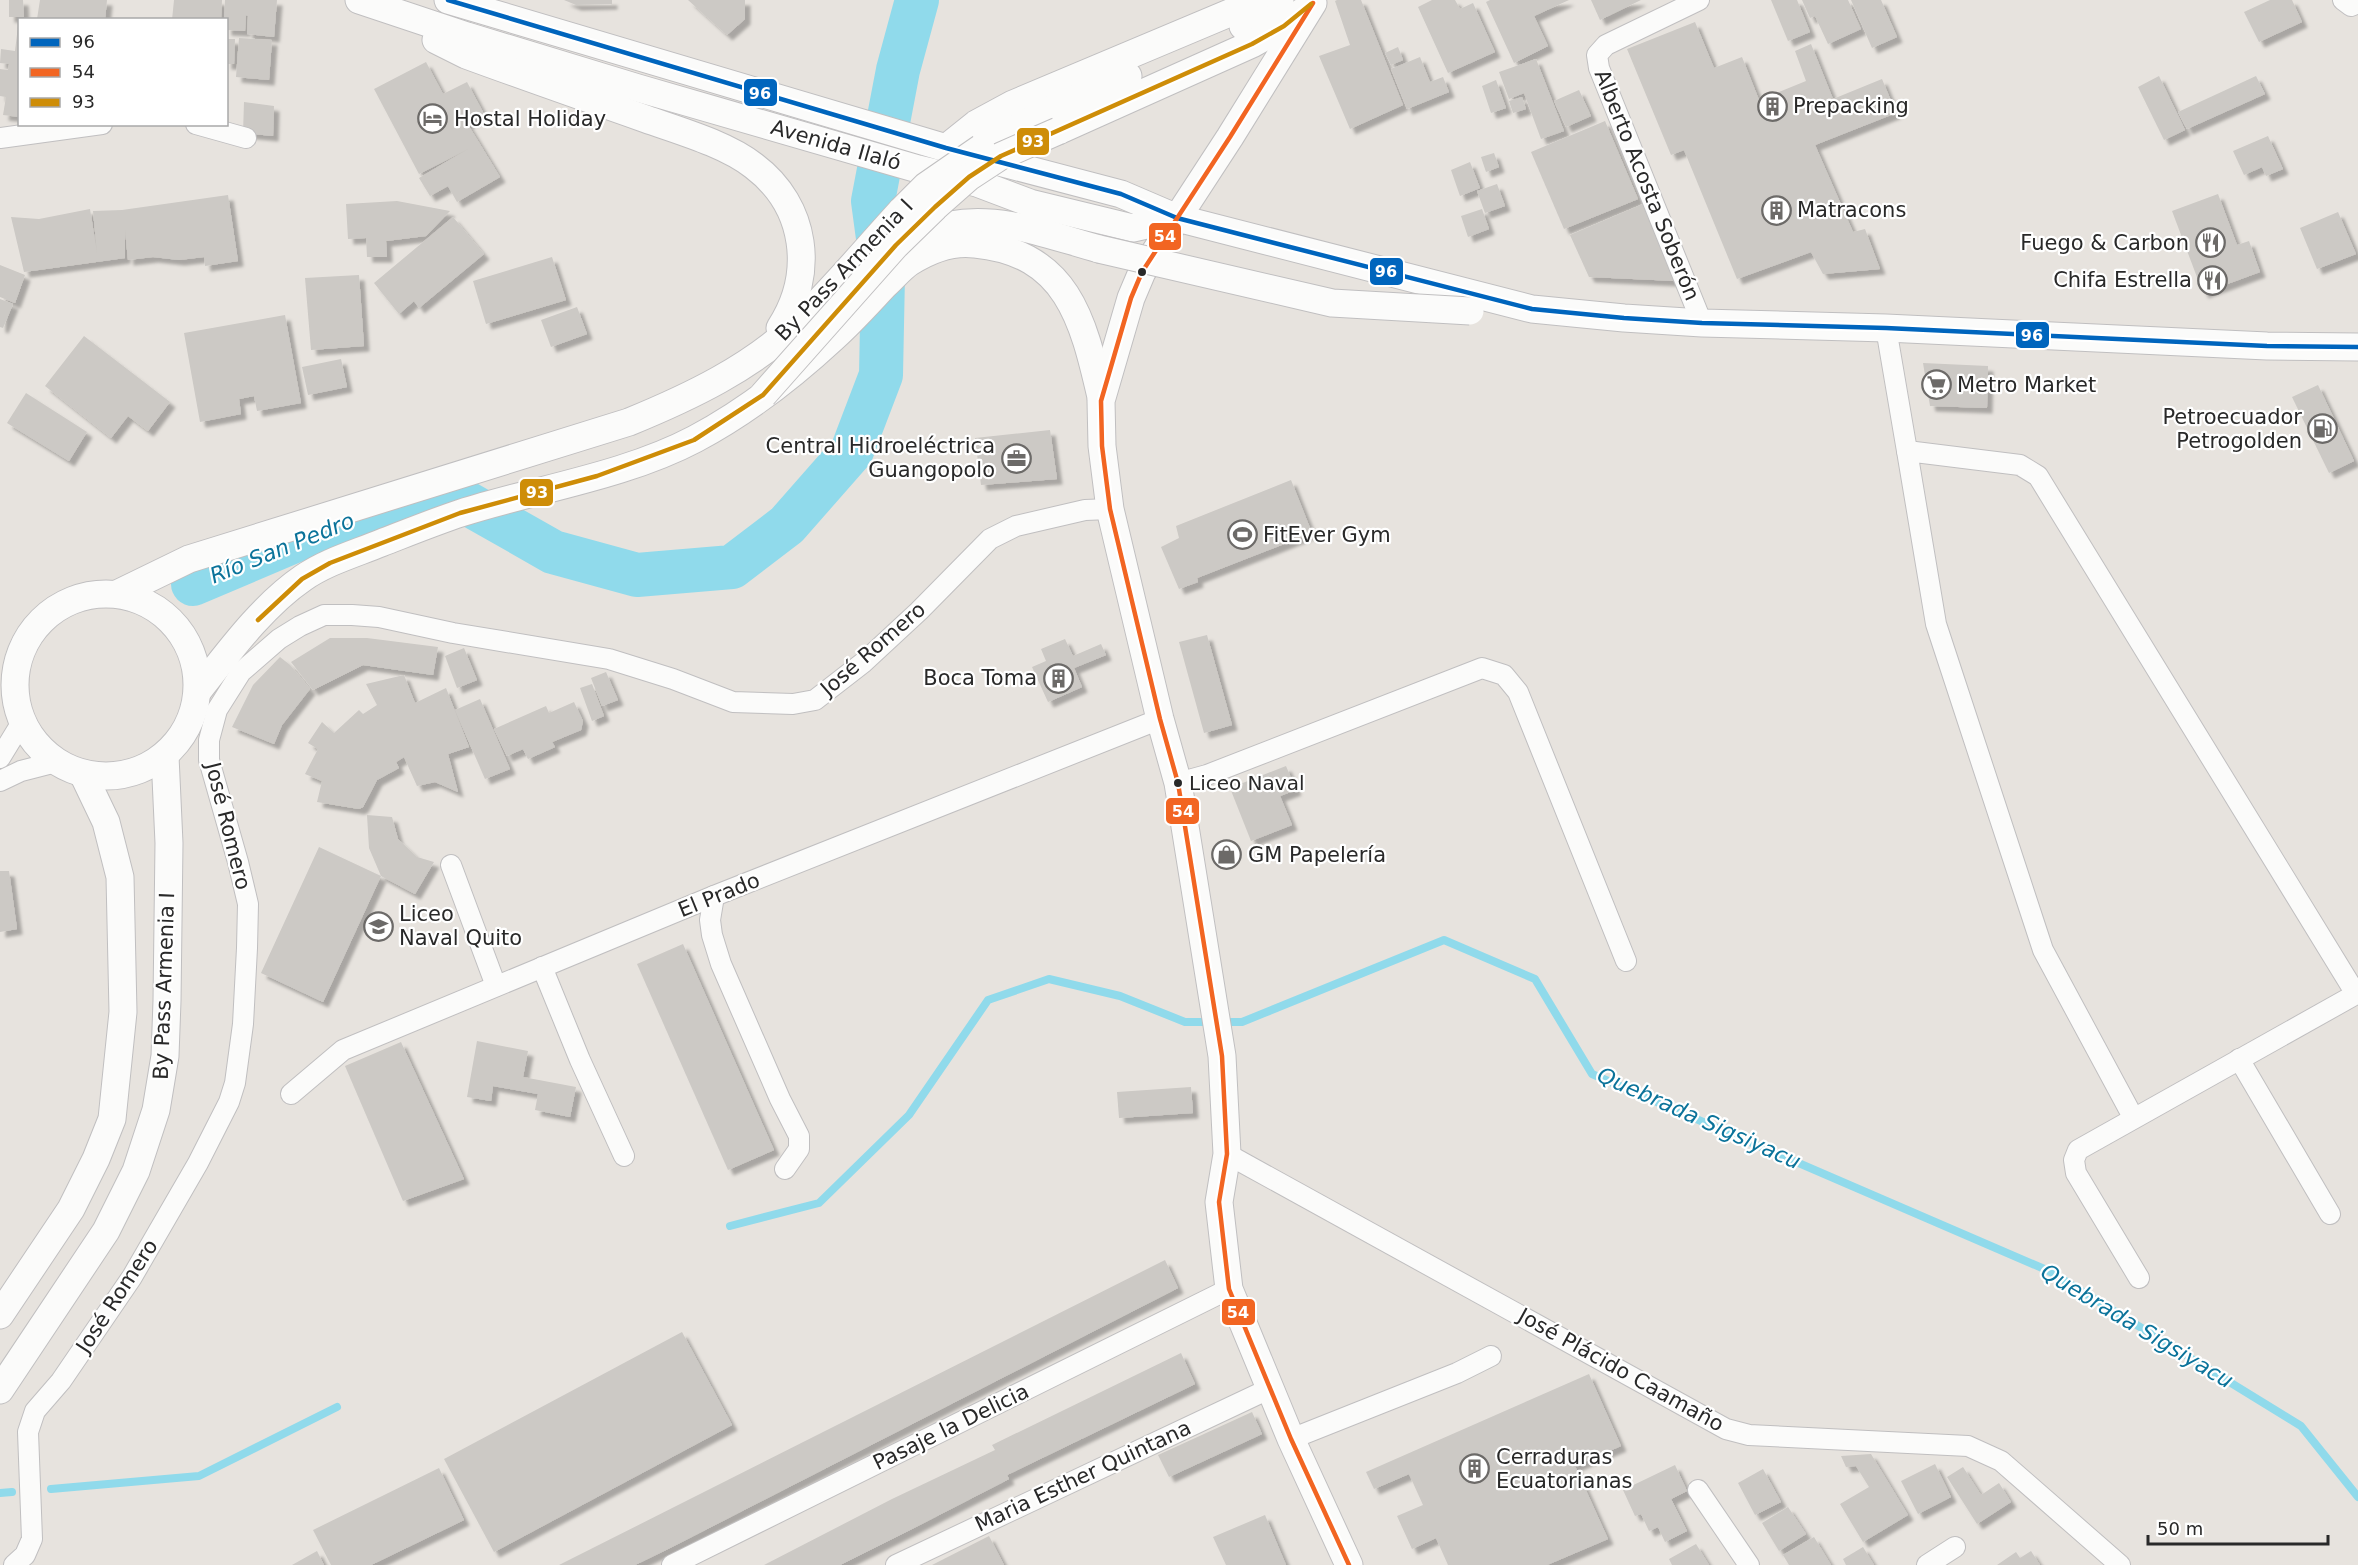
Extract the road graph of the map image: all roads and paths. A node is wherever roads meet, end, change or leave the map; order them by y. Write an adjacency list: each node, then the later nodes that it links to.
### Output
1 (358, 0): 15 (main road, Avenida Ilaló); 20 (main road)
2 (448, 0): 14 (main road, Avenida Ilaló)
3 (1256, 0): 14 (main road)
4 (1280, 0): 9 (main road, By Pass Armenia I)
5 (1699, 0): 18 (street, Alberto Acosta Soberón)
6 (2343, 0): 8 (street)
7 (1314, 2): 9 (main road, By Pass Armenia I); 15 (main road)
8 (2358, 3)
9 (1249, 35): 16 (main road, By Pass Armenia I, bridge); 20 (main road, By Pass Armenia I, bridge)
10 (87, 126): 12 (street)
11 (203, 126): 13 (street)
12 (0, 138)
13 (246, 138)
14 (936, 144): 15 (main road, Avenida Ilaló)
15 (1177, 218): 17 (main road, Avenida Ilaló); 23 (main road)
16 (896, 245): 17 (main road, bridge); 22 (main road, By Pass Armenia I, bridge)
17 (1532, 309): 18 (main road, Avenida Ilaló)
18 (1702, 323): 19 (main road, Avenida Ilaló)
19 (1886, 328): 21 (main road, Avenida Ilaló); 24 (street)
20 (768, 347): 26 (main road, By Pass Armenia I)
21 (2358, 347)
22 (763, 395): 23 (main road, bridge); 27 (main road, By Pass Armenia I)
23 (1101, 401): 25 (main road)
24 (1907, 451): 41 (street); 44 (street)
25 (1110, 509): 28 (main road); 59 (street, José Romero)
26 (117, 594): 27 (main road); 29 (main road)
27 (198, 691): 30 (main road)
28 (1160, 719): 35 (main road); 37 (street, El Prado)
29 (22, 722): 31 (street); 32 (main road)
30 (165, 756): 33 (main road); 54 (main road, By Pass Armenia I)
31 (0, 758)
32 (56, 762): 33 (main road); 34 (street)
33 (83, 774): 51 (main road, By Pass Armenia I)
34 (0, 781)
35 (1178, 783): 38 (street); 45 (main road)
36 (451, 865): 40 (street)
37 (714, 896): 39 (street, El Prado); 47 (street)
38 (1626, 961)
39 (542, 967): 40 (street, El Prado); 46 (street)
40 (496, 986): 43 (street, El Prado)
41 (2357, 993): 42 (street)
42 (2239, 1059): 44 (street); 48 (street)
43 (291, 1094)
44 (2133, 1117): 49 (street)
45 (1227, 1154): 50 (main road); 64 (street, José Plácido Caamaño)
46 (624, 1156)
47 (785, 1170)
48 (2330, 1214)
49 (2139, 1278)
50 (1229, 1289): 53 (main road); 60 (street, Pasaje la Delicia)
51 (0, 1315)
52 (1491, 1356): 55 (street)
53 (1271, 1388): 55 (main road); 58 (street, Maria Esther Quintana)
54 (0, 1390)
55 (1291, 1439): 61 (main road)
56 (1698, 1490): 62 (street)
57 (1955, 1547): 63 (street)
58 (905, 1563)
59 (14, 1565)
60 (672, 1565)
61 (1349, 1565)
62 (1749, 1565)
63 (1927, 1565)
64 (2120, 1565)

